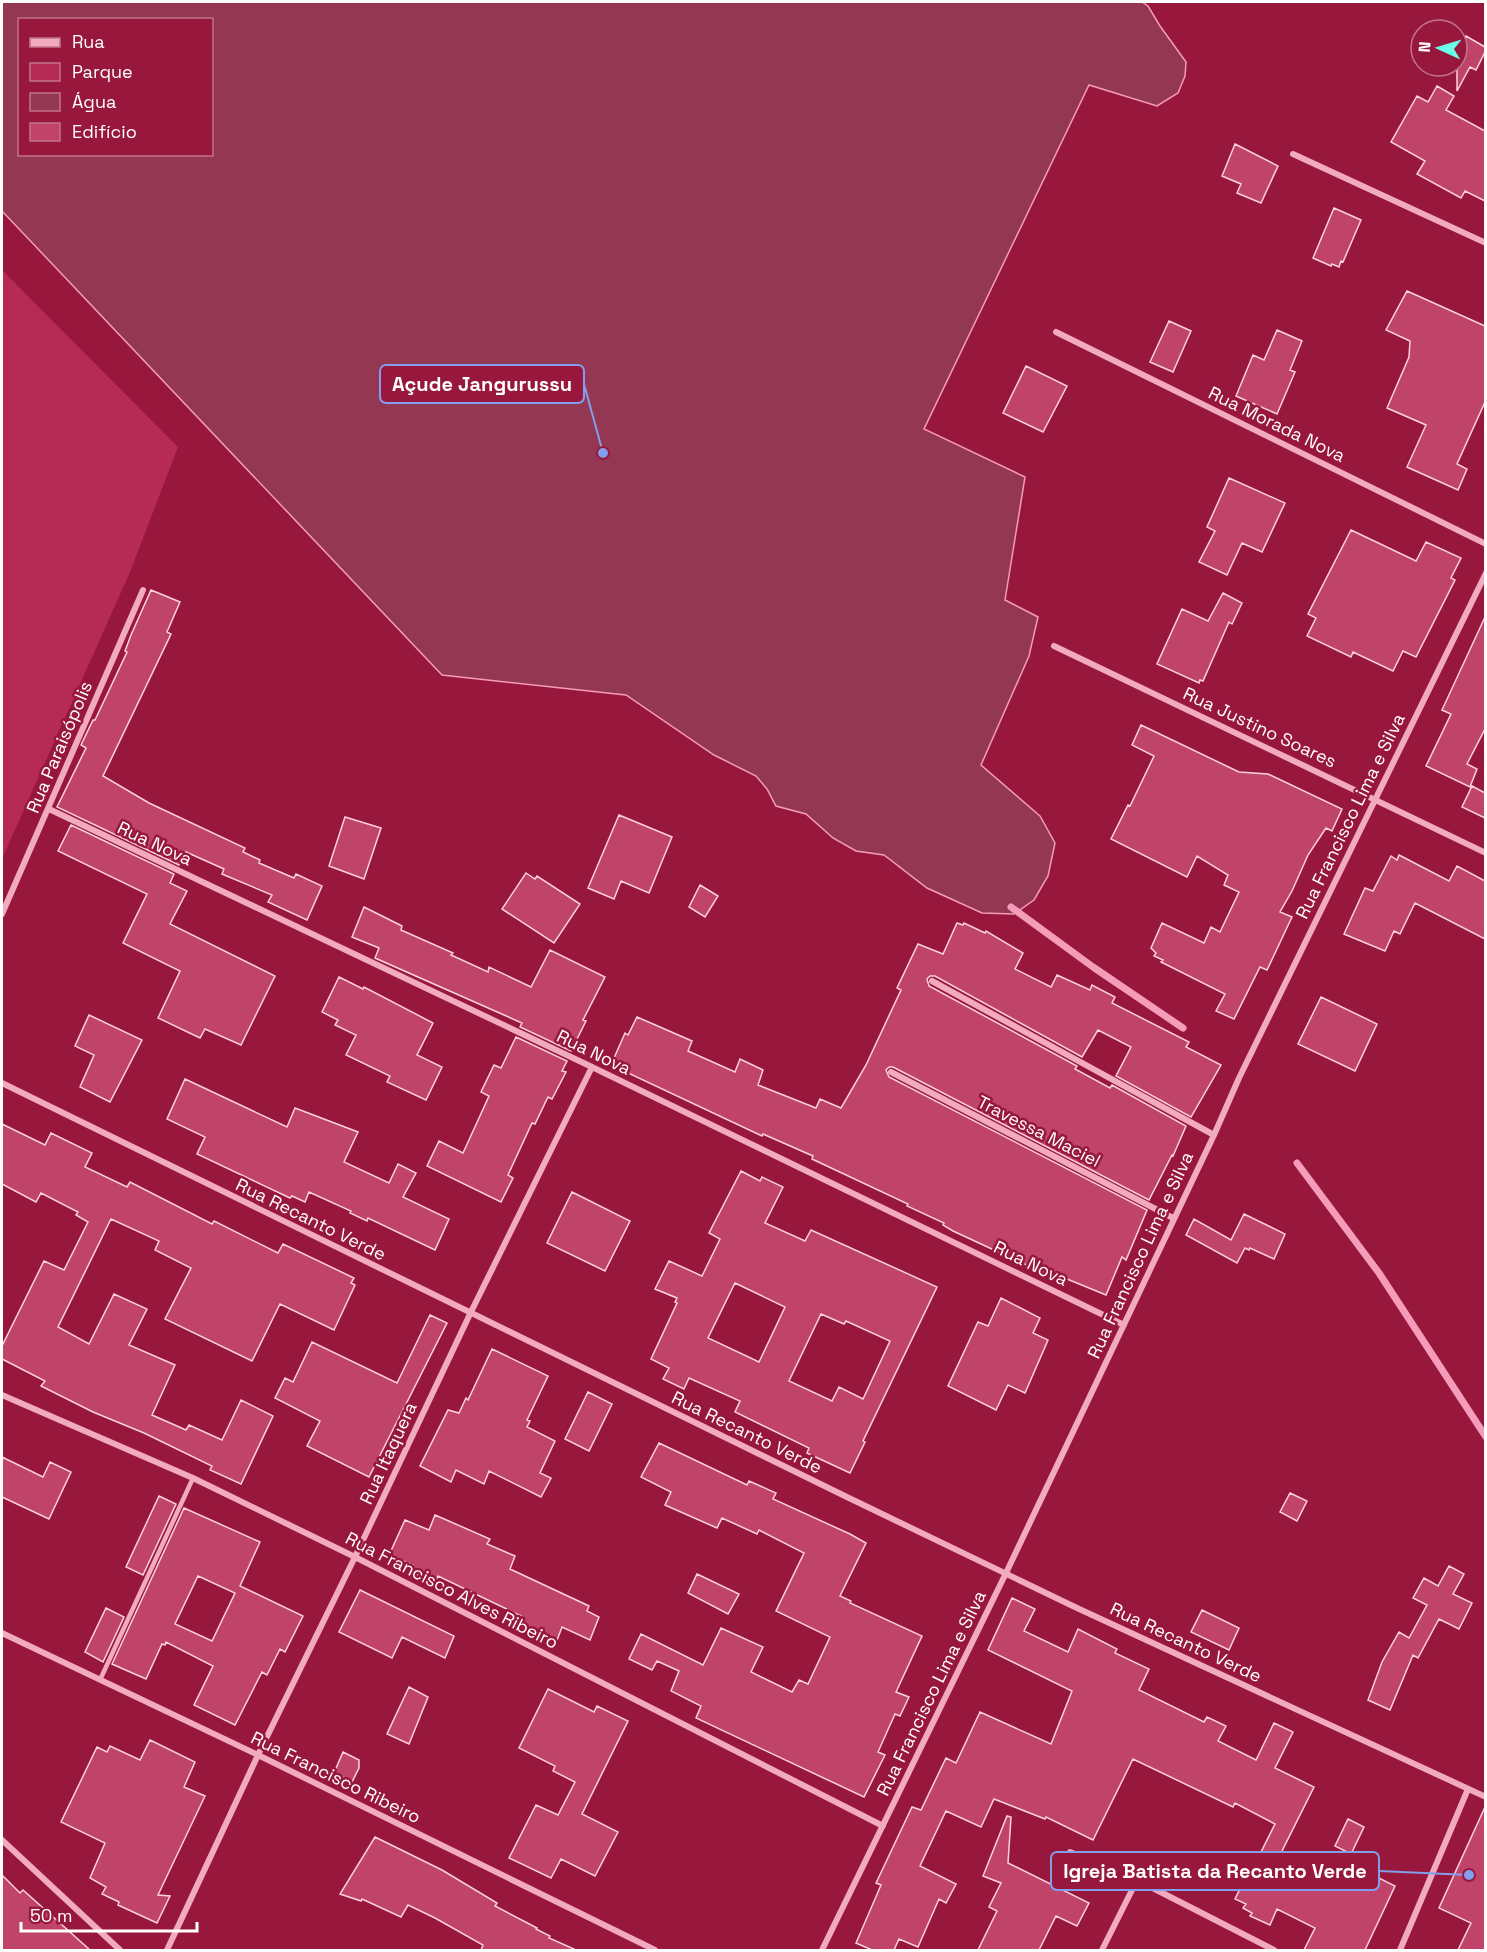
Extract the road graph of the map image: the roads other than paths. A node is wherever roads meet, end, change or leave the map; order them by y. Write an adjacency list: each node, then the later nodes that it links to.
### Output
1 (1293, 154): 2 (street)
2 (1485, 243)
3 (1056, 332): 4 (street, Rua Morada Nova)
4 (1485, 544)
5 (1485, 573): 8 (street, Rua Francisco Lima e Silva)
6 (143, 590): 9 (street, Rua Paraisópolis)
7 (1054, 646): 8 (street, Rua Justino Soares)
8 (1375, 798): 10 (street, Rua Justino Soares); 16 (street, Rua Francisco Lima e Silva)
9 (49, 809): 11 (street, Rua Paraisópolis); 13 (street, Rua Nova)
10 (1485, 852)
11 (2, 914)
12 (932, 981): 16 (street)
13 (592, 1067): 18 (street, Rua Itaquera); 19 (street, Rua Nova)
14 (891, 1072): 17 (street, Travessa Maciel)
15 (2, 1083): 18 (street, Rua Recanto Verde)
16 (1214, 1135): 17 (street, Rua Francisco Lima e Silva)
17 (1173, 1218): 19 (street, Rua Francisco Lima e Silva)
18 (470, 1314): 22 (street, Rua Itaquera); 23 (street, Rua Recanto Verde)
19 (1124, 1324): 23 (street, Rua Francisco Lima e Silva)
20 (2, 1395): 21 (street, Rua Francisco Alves Ribeiro)
21 (194, 1478): 22 (street, Rua Francisco Alves Ribeiro); 25 (lane)
22 (355, 1557): 26 (street, Rua Itaquera); 29 (street, Rua Francisco Alves Ribeiro)
23 (1006, 1573): 27 (street, Rua Recanto Verde); 29 (street, Rua Francisco Lima e Silva)
24 (2, 1633): 25 (street, Rua Francisco Ribeiro)
25 (100, 1680): 26 (street, Rua Francisco Ribeiro)
26 (258, 1755): 34 (street, Rua Itaquera); 35 (street, Rua Francisco Ribeiro)
27 (1468, 1789): 28 (street, Rua Recanto Verde); 39 (street)
28 (1485, 1797)
29 (883, 1826): 36 (street, Rua Francisco Lima e Silva)
30 (2, 1840): 33 (street)
31 (1070, 1852): 32 (street)
32 (1137, 1880): 37 (street); 38 (street)
33 (120, 1950)
34 (167, 1950)
35 (655, 1950)
36 (822, 1950)
37 (1102, 1950)
38 (1274, 1950)
39 (1400, 1950)

